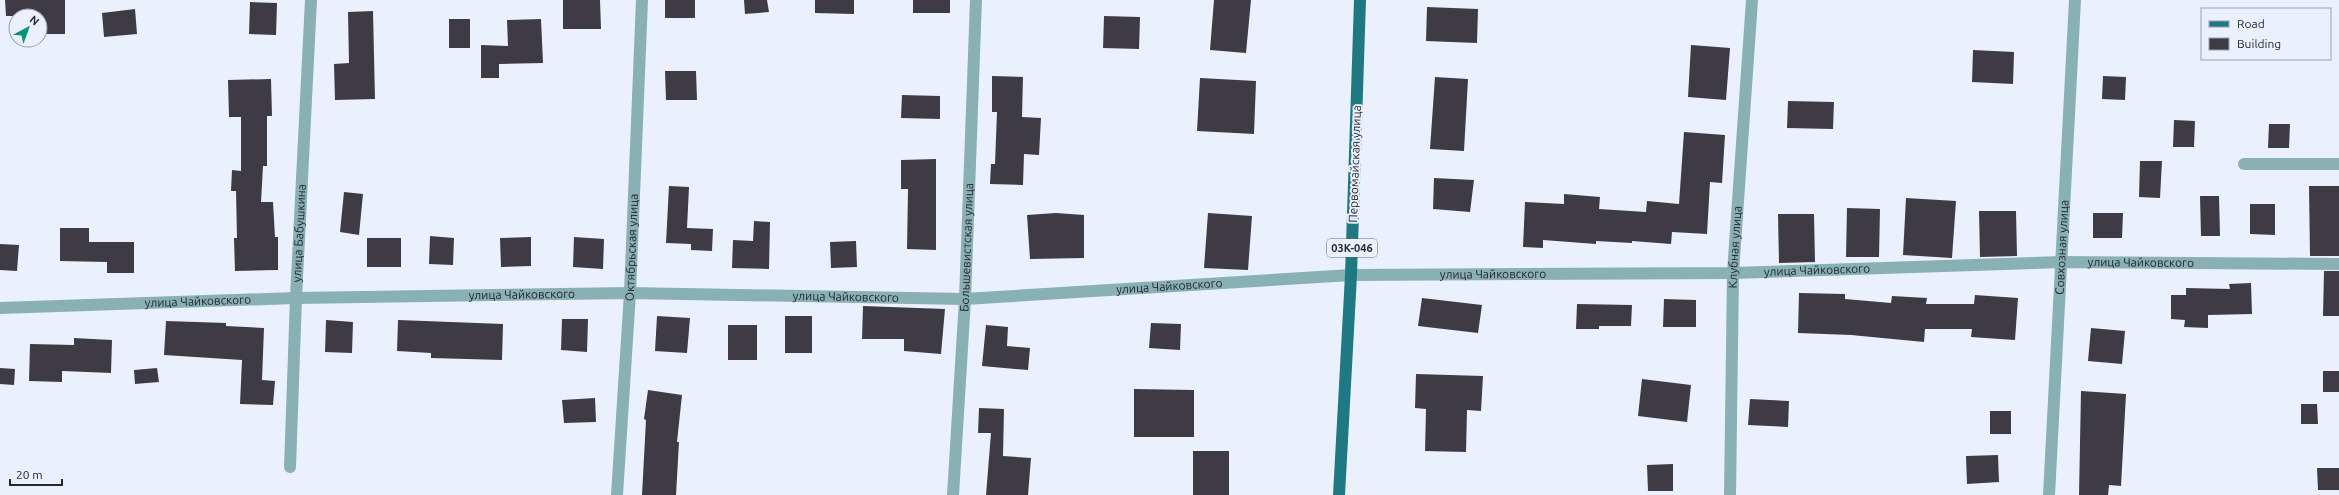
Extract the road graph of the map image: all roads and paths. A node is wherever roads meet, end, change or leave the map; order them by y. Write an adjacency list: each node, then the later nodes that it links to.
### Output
1 (311, 0): 14 (street, улица Бабушкина)
2 (642, 0): 13 (street, Октябрьская улица)
3 (976, 0): 15 (street, Большевистская улица)
4 (1360, 0): 12 (main road, Первомайская улица / 03К-046)
5 (1752, 0): 11 (street, Клубная улица)
6 (2075, 0): 9 (street, Совхозная улица)
7 (2244, 164): 8 (street)
8 (2339, 164)
9 (2062, 262): 10 (street, улица Чайковского); 11 (street, улица Чайковского); 22 (street, Совхозная улица)
10 (2339, 264)
11 (1733, 274): 12 (street, улица Чайковского); 21 (street, Клубная улица)
12 (1351, 275): 15 (street, улица Чайковского); 20 (main road, Первомайская улица / 03К-046)
13 (630, 293): 14 (street, улица Чайковского); 15 (street, улица Чайковского); 18 (street, Октябрьская улица)
14 (296, 298): 16 (street, улица Чайковского); 17 (street, улица Бабушкина)
15 (965, 299): 19 (street, Большевистская улица)
16 (0, 308)
17 (290, 467)
18 (617, 495)
19 (952, 495)
20 (1339, 495)
21 (1730, 495)
22 (2049, 495)

